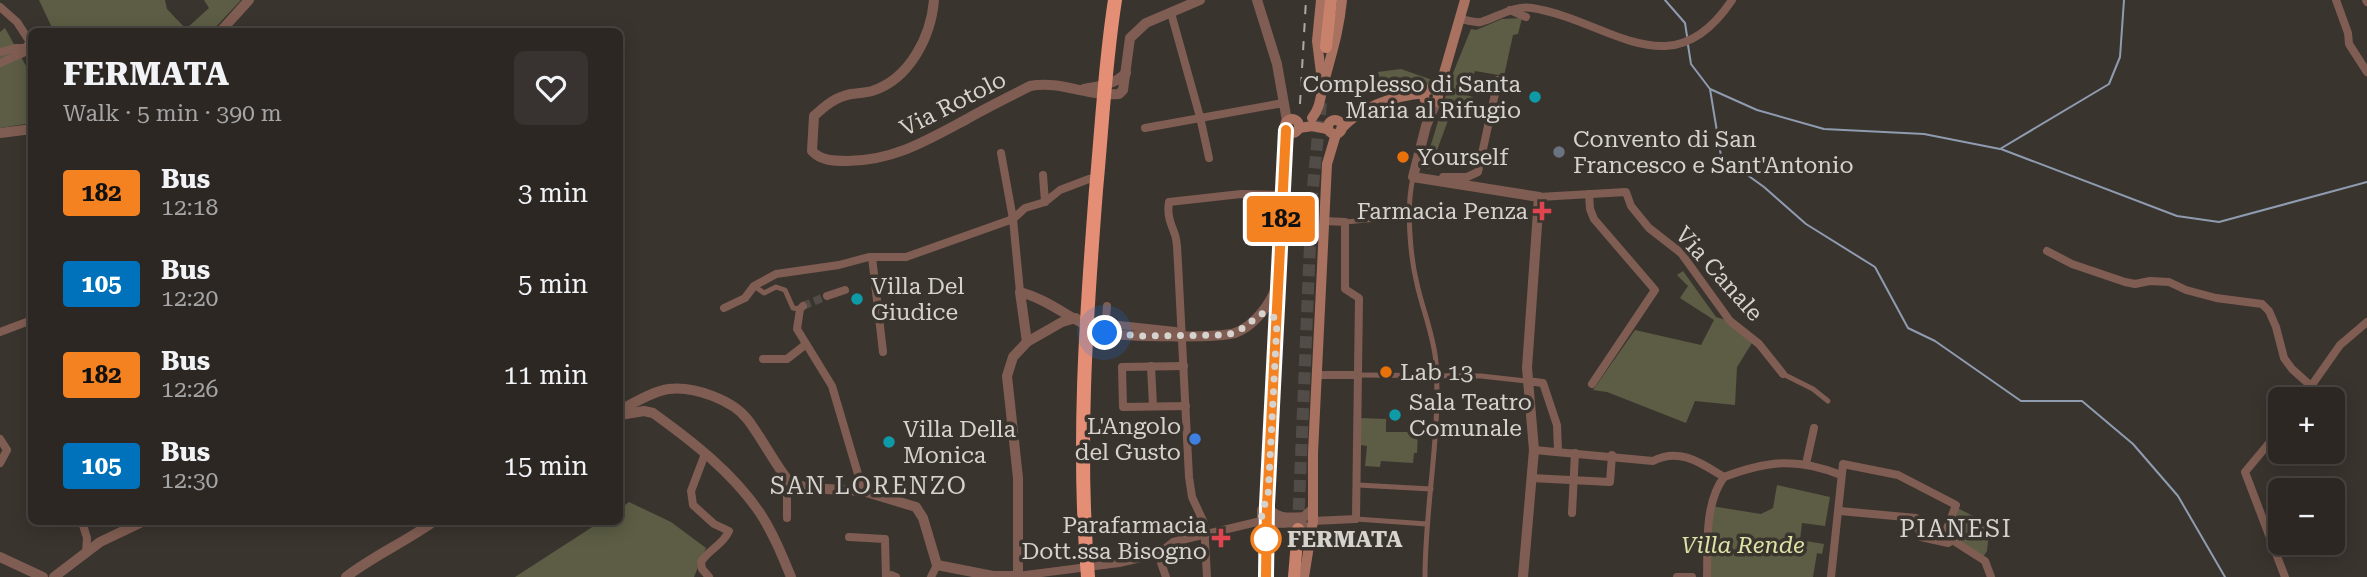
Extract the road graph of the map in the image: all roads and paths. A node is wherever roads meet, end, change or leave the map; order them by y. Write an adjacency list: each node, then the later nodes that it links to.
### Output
1 (249, 0): 18 (street)
2 (934, 0): 15 (street, Via Rotolo)
3 (1115, 0): 31 (highway)
4 (1124, 0): 31 (highway)
5 (1200, 0): 15 (street, Via Rotolo)
6 (1257, 0): 30 (street)
7 (1321, 0): 27 (main road)
8 (1331, 0): 21 (main road)
9 (1342, 0): 27 (main road)
10 (1465, 0): 17 (main road)
11 (1732, 0): 14 (street)
12 (2336, 0): 25 (street)
13 (0, 7): 19 (street)
14 (1510, 10): 16 (street); 17 (street)
15 (1171, 13): 32 (street)
16 (1526, 17)
17 (1460, 19): 28 (main road)
18 (224, 28)
19 (28, 38)
20 (28, 44): 22 (street)
21 (1326, 47)
22 (25, 48): 23 (street); 24 (street)
23 (0, 52)
24 (0, 63)
25 (2367, 72)
26 (1498, 80): 44 (street)
27 (1322, 87): 29 (main road)
28 (1430, 97): 35 (main road); 42 (street)
29 (1321, 102): 33 (main road); 35 (main road)
30 (1283, 103): 32 (street); 34 (street)
31 (1107, 116): 137 (highway); 138 (highway)
32 (1200, 117): 36 (street); 40 (street)
33 (1312, 118): 34 (main road); 35 (main road)
34 (1292, 124): 35 (main road); 46 (main road)
35 (1335, 127): 51 (main road)
36 (1145, 128)
37 (28, 130): 38 (street)
38 (0, 133)
39 (1002, 153): 50 (street)
40 (1209, 158)
41 (1043, 175): 48 (street)
42 (1413, 177): 44 (street); 49 (street)
43 (1089, 179): 48 (street)
44 (1442, 181): 47 (street)
45 (1589, 194): 47 (street, Via Canale); 78 (street, Via Canale); 83 (street)
46 (1282, 195): 57 (main road); 71 (street)
47 (1539, 197): 82 (street)
48 (1045, 202): 50 (street)
49 (1411, 216): 52 (street); 81 (street)
50 (1013, 219): 54 (street); 55 (street)
51 (1324, 221): 52 (street); 79 (main road)
52 (1345, 222): 80 (street)
53 (2047, 251): 84 (street)
54 (872, 257): 56 (street); 74 (street)
55 (1020, 280): 59 (street); 61 (street)
56 (754, 286): 63 (street); 64 (street)
57 (1278, 286): 65 (street); 68 (main road)
58 (845, 290): 60 (street)
59 (1020, 292): 61 (street); 72 (street)
60 (827, 296)
61 (1036, 296): 66 (street)
62 (1107, 306): 71 (street)
63 (724, 308)
64 (801, 311): 73 (street)
65 (1260, 314): 68 (street); 71 (street)
66 (1076, 318): 71 (street); 72 (street)
67 (28, 322): 70 (street)
68 (1277, 322): 108 (main road)
69 (2367, 322): 84 (street)
70 (0, 332)
71 (1182, 336): 77 (street)
72 (1027, 342): 129 (street)
73 (805, 345): 75 (street); 107 (street)
74 (883, 352)
75 (762, 359)
76 (1151, 366): 77 (street); 86 (street); 86 (street)
77 (1184, 366): 87 (street)
78 (1783, 374): 85 (street, Via Canale)
79 (1317, 375): 80 (street); 111 (main road)
80 (1357, 375): 81 (street); 105 (street)
81 (1436, 375): 82 (street); 106 (street)
82 (1527, 381): 93 (street); 94 (street)
83 (1592, 384)
84 (2311, 386)
85 (1828, 401)
86 (1153, 406): 87 (street)
87 (1186, 406): 120 (street)
88 (623, 411): 104 (street)
89 (623, 412): 96 (street)
90 (1814, 428): 99 (street)
91 (0, 439): 98 (street)
92 (2268, 444): 151 (street)
93 (1534, 450): 94 (street); 102 (street)
94 (1558, 451): 95 (street)
95 (1575, 453): 97 (street); 103 (street)
96 (705, 454): 133 (street); 134 (street)
97 (1612, 455): 101 (street); 103 (street)
98 (0, 463)
99 (1806, 464): 100 (street); 101 (street)
100 (1841, 475): 109 (street); 123 (street)
101 (1724, 477): 148 (street)
102 (1531, 478): 103 (street); 145 (street)
103 (1574, 480): 110 (street)
104 (790, 483): 107 (street); 112 (street)
105 (1357, 485): 106 (street); 113 (street)
106 (1431, 489): 114 (street)
107 (863, 491): 127 (street)
108 (1267, 501): 111 (street); 120 (street); 121 (main road)
109 (1839, 511): 123 (street); 149 (street)
110 (1572, 513)
111 (1313, 515): 113 (street); 119 (main road)
112 (788, 518)
113 (1356, 519): 114 (street)
114 (1427, 524): 144 (street)
115 (83, 525): 124 (street)
116 (136, 525): 124 (street)
117 (428, 525): 132 (street)
118 (1298, 529): 142 (main road)
119 (1311, 534): 121 (street); 143 (main road)
120 (1206, 535): 125 (street); 140 (street)
121 (1266, 535): 141 (main road)
122 (849, 537): 135 (street)
123 (1953, 540): 150 (street)
124 (86, 552): 131 (street)
125 (1158, 554): 128 (street); 139 (street)
126 (0, 557): 130 (street)
127 (937, 565): 129 (street); 136 (street)
128 (1068, 573): 129 (street)
129 (1018, 576)
130 (43, 577)
131 (54, 577)
132 (346, 577)
133 (709, 577)
134 (791, 577)
135 (886, 577)
136 (931, 577)
137 (1088, 577)
138 (1097, 577)
139 (1166, 577)
140 (1207, 577)
141 (1266, 577)
142 (1294, 577)
143 (1304, 577)
144 (1425, 577)
145 (1523, 577)
146 (1677, 577): 147 (street)
147 (1692, 577)
148 (1707, 577)
149 (1831, 577)
150 (1991, 577)
151 (2285, 577)

